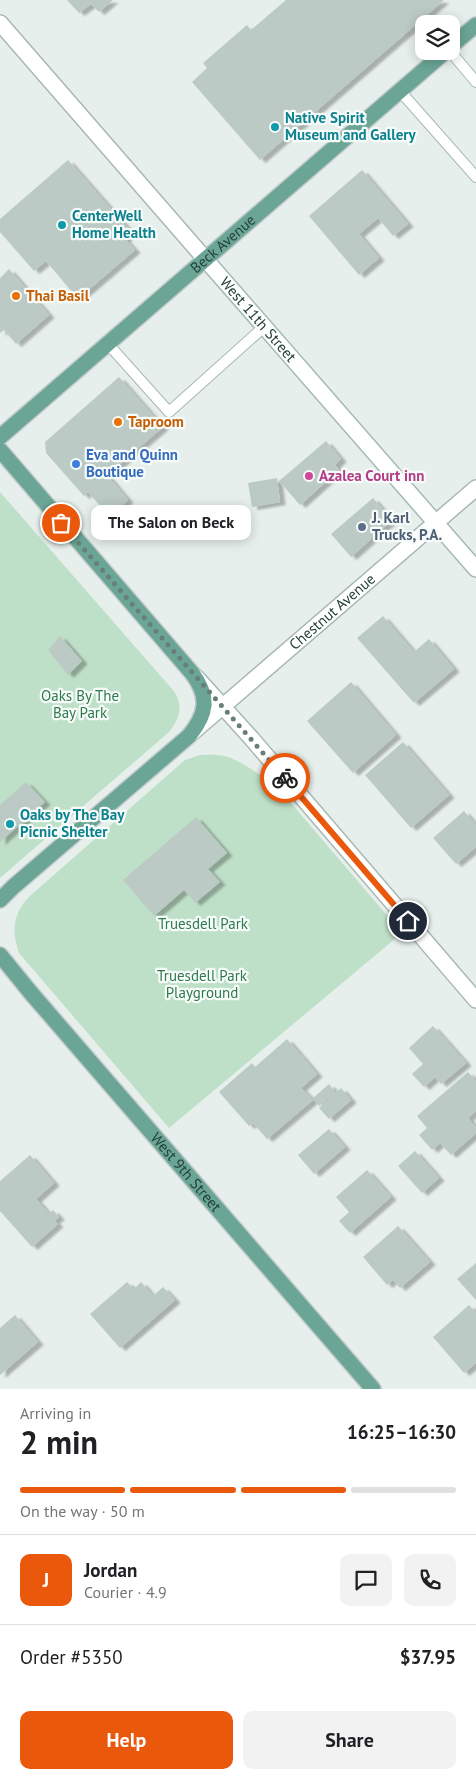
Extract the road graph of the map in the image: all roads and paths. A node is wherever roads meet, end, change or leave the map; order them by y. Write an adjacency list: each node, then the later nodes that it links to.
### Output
1 (0, 23): 9 (street, West 11th Street)
2 (476, 25): 3 (main road)
3 (460, 38)
4 (436, 60): 7 (main road, Beck Avenue)
5 (458, 60): 6 (lane)
6 (476, 82)
7 (400, 91): 8 (lane); 9 (main road, Beck Avenue)
8 (476, 177)
9 (206, 260): 10 (street, West 11th Street); 11 (main road, Beck Avenue)
10 (265, 326): 11 (lane); 15 (street, West 11th Street)
11 (108, 344): 12 (main road, Beck Avenue)
12 (0, 437)
13 (0, 450): 17 (main road)
14 (476, 488): 15 (street, Chestnut Avenue)
15 (435, 522): 16 (street, West 11th Street); 18 (street, Chestnut Avenue)
16 (476, 569)
17 (192, 673): 18 (street); 19 (main road, Chestnut Avenue)
18 (222, 706): 19 (street, Chestnut Avenue); 22 (street)
19 (188, 736): 20 (main road, Chestnut Avenue)
20 (0, 900)
21 (0, 954): 23 (main road, West 9th Street)
22 (476, 1000)
23 (373, 1389)

